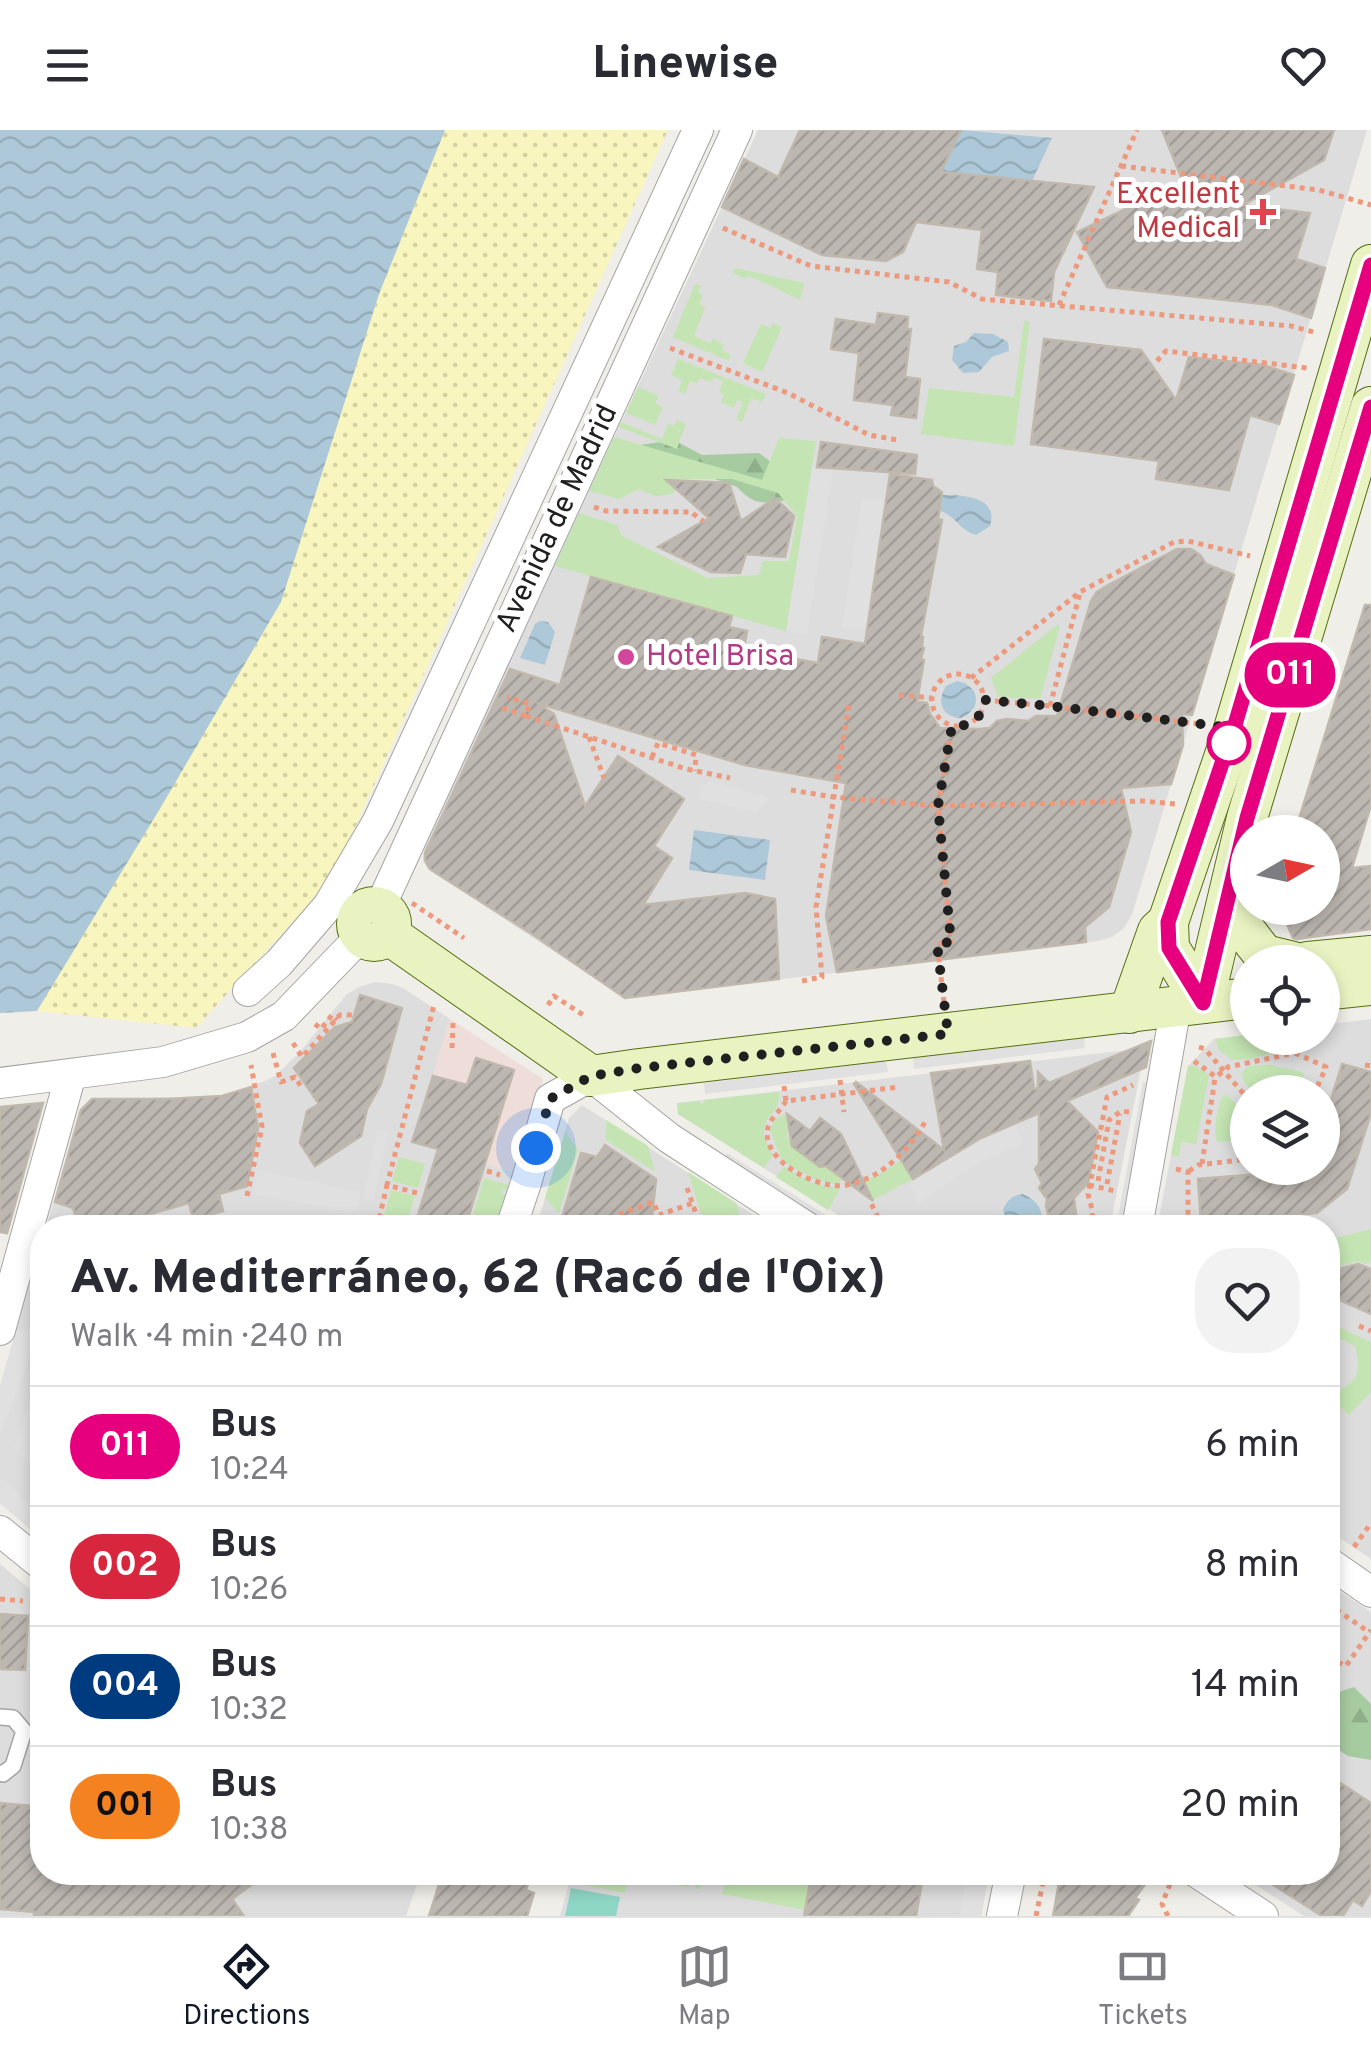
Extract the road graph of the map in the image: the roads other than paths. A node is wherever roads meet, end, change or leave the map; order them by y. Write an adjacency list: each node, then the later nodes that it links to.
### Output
1 (698, 130): 15 (street)
2 (736, 130): 7 (street, Avenida de Madrid)
3 (1371, 265): 8 (street)
4 (1371, 407): 5 (street)
5 (1248, 815)
6 (1230, 883): 9 (street)
7 (379, 917): 19 (street, Avenida de Madrid); 20 (street)
8 (1168, 922): 9 (street); 18 (street)
9 (1196, 955): 17 (street)
10 (1371, 956): 11 (street)
11 (1340, 959)
12 (1371, 985): 14 (street)
13 (1230, 988): 17 (street)
14 (1340, 988)
15 (248, 990)
16 (1230, 1000): 17 (street)
17 (1190, 1004): 18 (street); 25 (street)
18 (1130, 1013): 20 (street)
19 (70, 1074): 21 (street, Avenida de Madrid); 22 (street)
20 (591, 1076): 23 (street); 24 (street)
21 (0, 1082)
22 (31, 1215)
23 (515, 1215)
24 (788, 1215)
25 (1138, 1215)
26 (30, 1220): 27 (street)
27 (0, 1330)
28 (0, 1531): 29 (street)
29 (30, 1555)
30 (1340, 1570): 31 (street)
31 (1371, 1592)
32 (0, 1717): 33 (lane)
33 (0, 1773)
34 (1008, 1885): 36 (street)
35 (1216, 1885): 37 (street)
36 (1002, 1916)
37 (1263, 1916)

